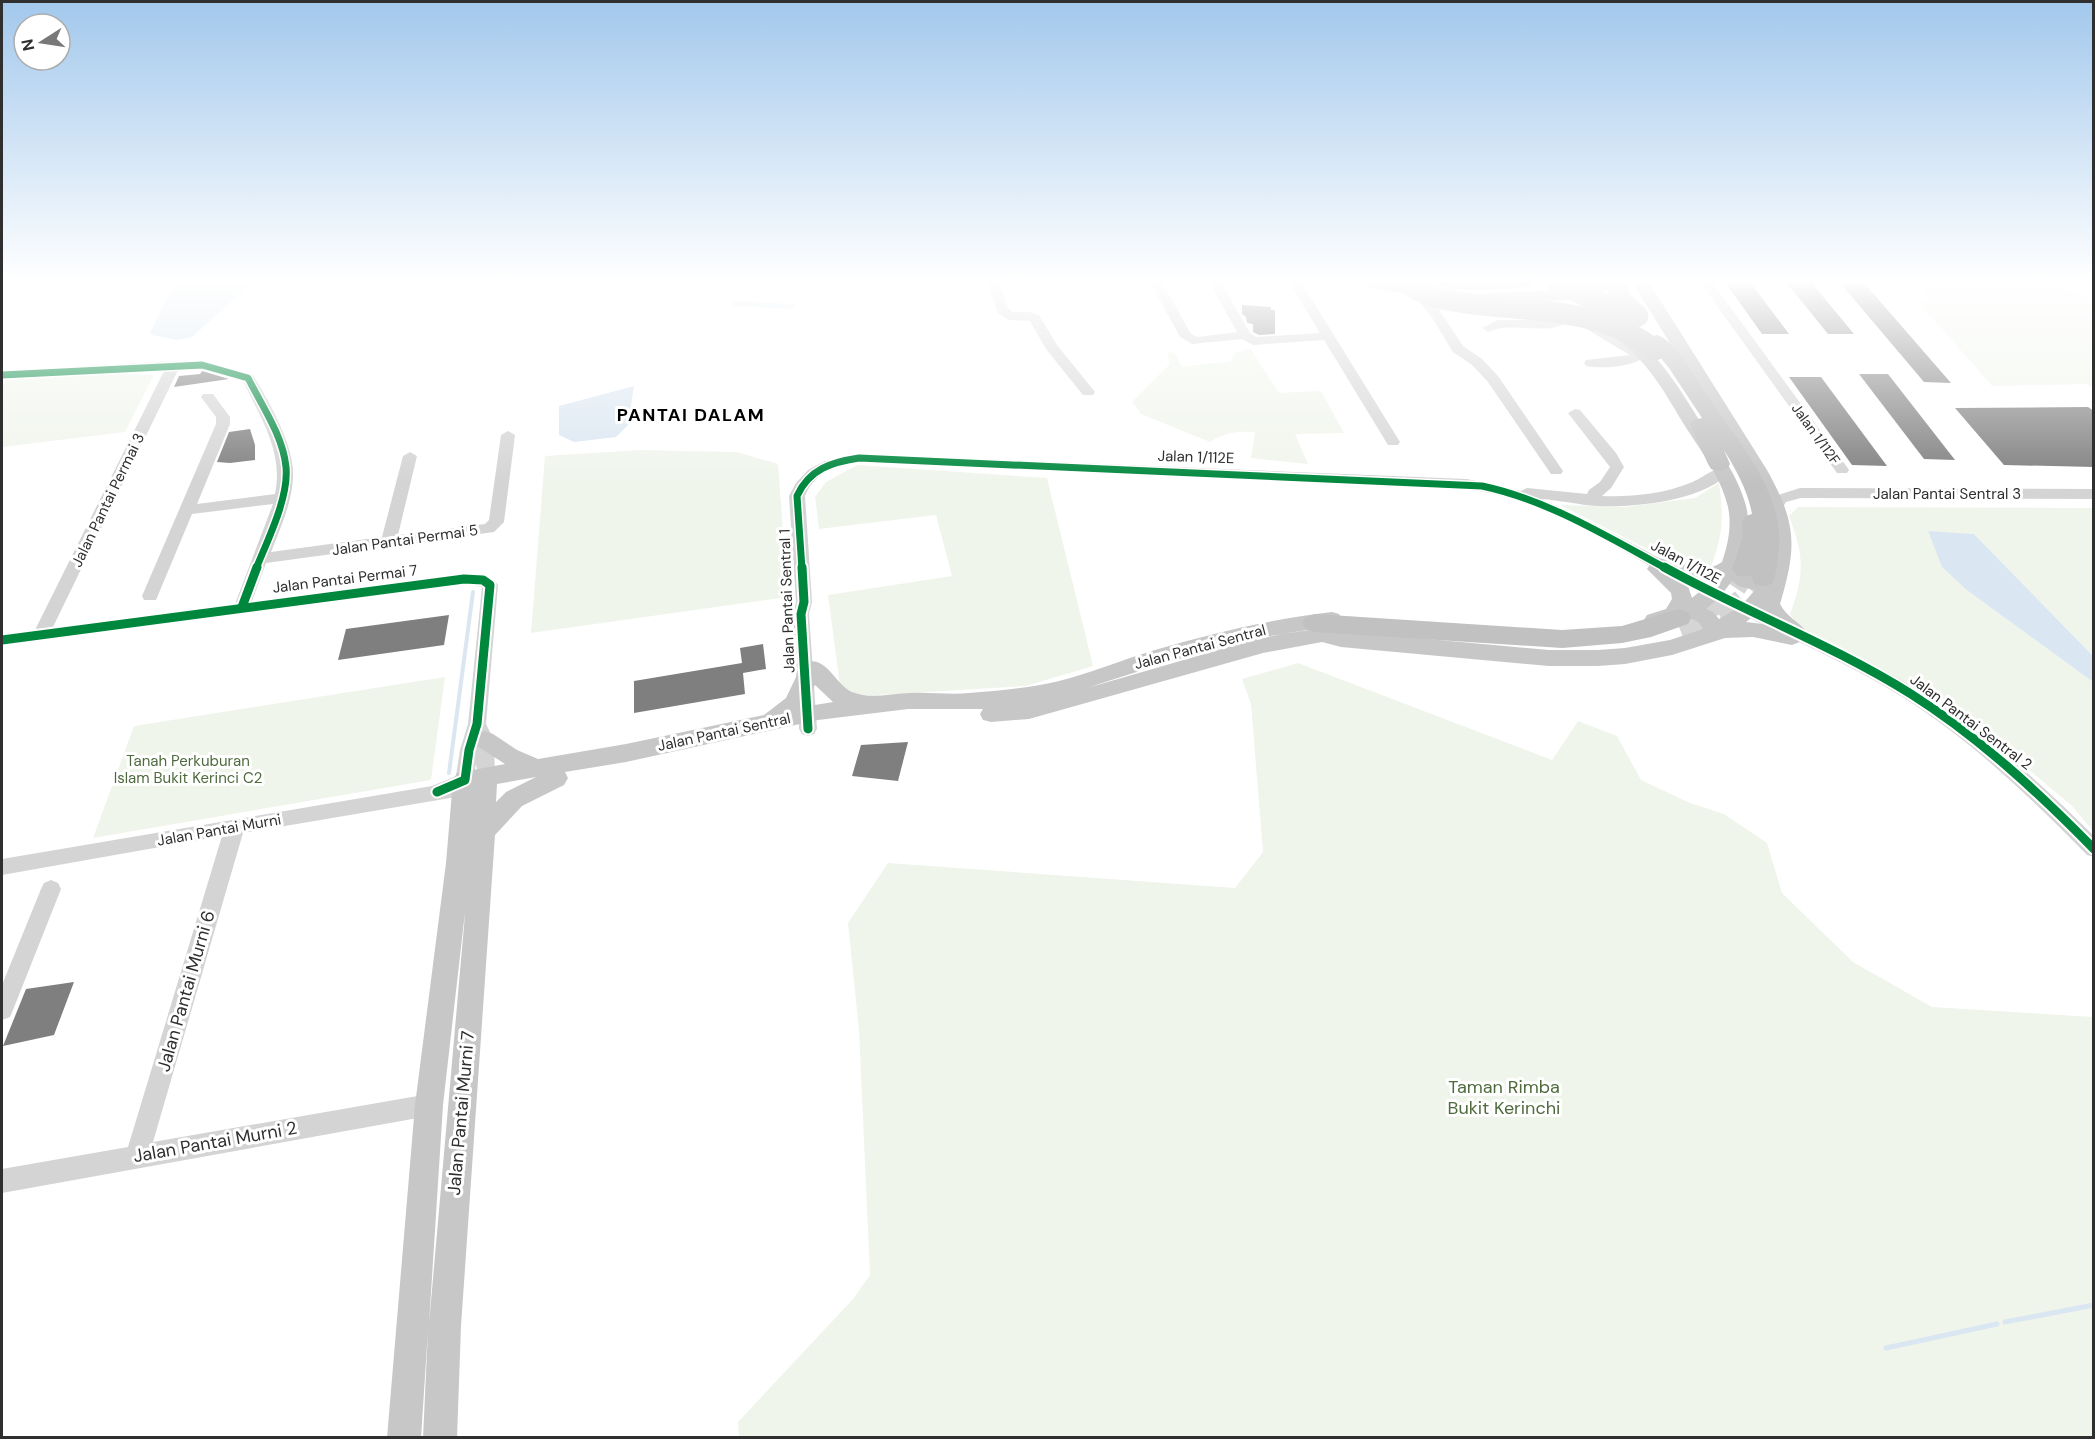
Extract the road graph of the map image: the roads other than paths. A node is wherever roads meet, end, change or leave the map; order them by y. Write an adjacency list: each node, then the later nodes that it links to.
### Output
1 (1054, 349): 14 (street)
2 (1336, 349): 19 (street)
3 (1458, 349): 23 (street)
4 (1630, 349): 10 (street)
5 (1641, 349): 16 (main road)
6 (1661, 349): 16 (highway)
7 (1668, 349): 12 (highway)
8 (1685, 349): 12 (main road)
9 (1755, 349): 22 (street, Jalan 1/112F)
10 (1591, 363)
11 (174, 365): 13 (street); 31 (street); 47 (street, Jalan Pantai Permai 3)
12 (1697, 371): 24 (main road)
13 (2, 375)
14 (1088, 392)
15 (208, 397): 34 (street)
16 (1692, 404): 21 (highway); 24 (highway); 38 (highway); 39 (highway)
17 (1575, 413): 26 (street)
18 (508, 435): 35 (street, Jalan Pantai Permai 5)
19 (1393, 442)
20 (410, 456): 35 (street)
21 (1721, 467): 27 (street); 38 (main road)
22 (1842, 470)
23 (1556, 471)
24 (1758, 473): 29 (street, Jalan Pantai Sentral 3); 33 (main road)
25 (809, 474): 28 (street, Jalan 1/112E); 50 (street, Jalan Pantai Sentral 1)
26 (1606, 485): 27 (street); 32 (street)
27 (1702, 486): 32 (street)
28 (1514, 492): 32 (street); 37 (street, Jalan 1/112E)
29 (1800, 493): 30 (street, Jalan Pantai Sentral 3); 33 (street, Jalan Pantai Sentral 3)
30 (2094, 494)
31 (281, 498): 34 (street); 36 (street)
32 (1597, 501)
33 (1775, 508): 39 (main road)
34 (186, 510): 41 (street)
35 (388, 543): 36 (street, Jalan Pantai Permai 5)
36 (260, 559): 42 (street)
37 (1659, 567): 38 (main road); 40 (street, Jalan 1/112E); 44 (main road)
38 (1738, 567): 39 (main road); 40 (main road)
39 (1771, 578): 43 (main road, Jalan Pantai Sentral); 48 (main road)
40 (1711, 595): 43 (street, Jalan 1/112E); 44 (main road)
41 (150, 596)
42 (242, 607): 47 (street, Jalan Pantai Permai 7); 55 (street, Jalan Pantai Permai 7)
43 (1746, 612): 46 (main road, Jalan Pantai Sentral); 48 (street, Jalan Pantai Sentral 2)
44 (1678, 621): 45 (highway); 46 (main road)
45 (1318, 629): 46 (main road, Jalan Pantai Sentral); 52 (main road, Jalan Pantai Sentral)
46 (1714, 633): 48 (main road)
47 (41, 634): 49 (street, Jalan Pantai Permai 7)
48 (1795, 636): 60 (street, Jalan Pantai Sentral 2)
49 (2, 640)
50 (810, 675): 51 (main road); 53 (street, Jalan Pantai Sentral 1); 54 (main road)
51 (874, 704): 52 (main road, Jalan Pantai Sentral); 53 (main road, Jalan Pantai Sentral)
52 (1027, 704): 53 (main road, Jalan Pantai Sentral)
53 (813, 721): 54 (main road, Jalan Pantai Sentral); 56 (main road, Jalan Pantai Sentral)
54 (761, 724): 56 (main road, Jalan Pantai Sentral)
55 (481, 732): 56 (main road); 57 (street)
56 (546, 773): 57 (main road, Jalan Pantai Sentral); 59 (main road)
57 (475, 784): 58 (street, Jalan Pantai Murni); 59 (main road, Jalan Pantai Murni 7); 64 (main road, Jalan Pantai Murni 7)
58 (235, 826): 61 (street, Jalan Pantai Murni); 65 (street, Jalan Pantai Murni 6)
59 (482, 832): 68 (main road, Jalan Pantai Murni 7)
60 (2094, 849)
61 (2, 867)
62 (51, 889): 63 (street)
63 (5, 1002)
64 (429, 1105): 65 (street, Jalan Pantai Murni 2); 67 (main road, Jalan Pantai Murni 7)
65 (137, 1156): 66 (street, Jalan Pantai Murni 2)
66 (2, 1181)
67 (404, 1437)
68 (440, 1437)

